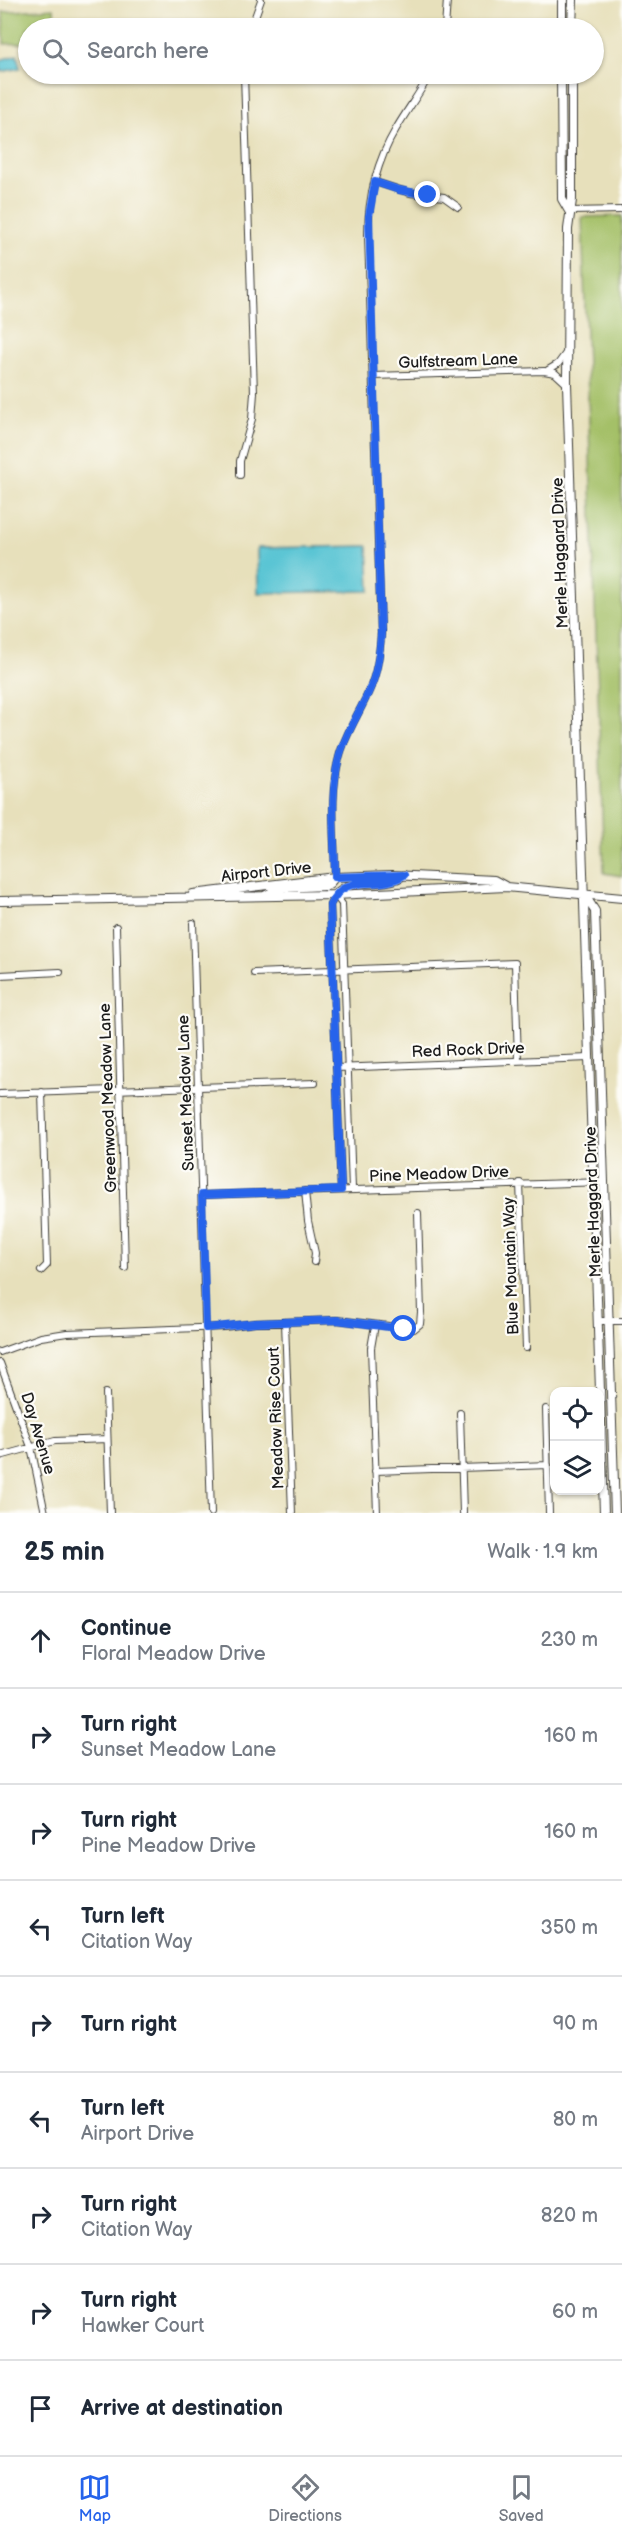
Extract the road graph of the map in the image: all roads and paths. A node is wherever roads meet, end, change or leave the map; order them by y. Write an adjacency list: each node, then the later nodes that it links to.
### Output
1 (261, 0): 5 (street)
2 (447, 0): 6 (street)
3 (562, 0): 7 (main road)
4 (573, 0): 8 (main road)
5 (255, 18)
6 (446, 18)
7 (562, 18)
8 (572, 18)
9 (244, 84): 21 (street)
10 (424, 84): 13 (street)
11 (561, 84): 16 (main road, Merle Haggard Drive)
12 (572, 84): 16 (main road, Merle Haggard Drive)
13 (375, 182): 14 (street); 19 (street)
14 (458, 207)
15 (622, 210): 16 (street)
16 (569, 211): 17 (main road, Merle Haggard Drive)
17 (567, 346): 18 (street); 20 (main road, Merle Haggard Drive)
18 (544, 370): 19 (street, Gulfstream Lane); 20 (street)
19 (373, 376): 23 (street)
20 (567, 384): 25 (main road, Merle Haggard Drive)
21 (240, 475)
22 (404, 875): 23 (main road, Airport Drive); 24 (main road, Airport Drive); 26 (main road)
23 (335, 877): 27 (main road); 28 (main road, Airport Drive)
24 (506, 887): 25 (main road, Airport Drive); 26 (main road, Airport Drive)
25 (584, 894): 29 (main road, Airport Drive); 38 (main road, Merle Haggard Drive); 48 (main road, Merle Haggard Drive)
26 (335, 895): 27 (main road, Airport Drive); 33 (street); 34 (street)
27 (262, 897): 28 (main road, Airport Drive)
28 (171, 898): 30 (main road, Airport Drive)
29 (622, 898)
30 (0, 901)
31 (193, 923): 43 (street, Sunset Meadow Lane)
32 (116, 927): 44 (street, Greenwood Meadow Lane)
33 (333, 970): 34 (street); 36 (street); 41 (street)
34 (344, 970): 39 (street); 40 (street)
35 (60, 972): 37 (street)
36 (254, 972)
37 (0, 975)
38 (589, 1058): 39 (street, Red Rock Drive); 47 (main road, Merle Haggard Drive)
39 (518, 1061): 40 (street, Red Rock Drive)
40 (348, 1067): 41 (street, Red Rock Drive); 50 (street)
41 (336, 1068): 51 (street)
42 (315, 1083): 43 (street)
43 (198, 1088): 44 (street); 53 (street, Sunset Meadow Lane)
44 (120, 1089): 45 (street); 56 (street, Greenwood Meadow Lane)
45 (42, 1092): 46 (street); 57 (street)
46 (0, 1094)
47 (593, 1182): 48 (street, Pine Meadow Drive); 49 (street, Pine Meadow Drive); 58 (main road, Merle Haggard Drive)
48 (604, 1182): 59 (main road, Merle Haggard Drive)
49 (520, 1183): 50 (street, Pine Meadow Drive); 64 (street, Blue Mountain Way)
50 (352, 1189): 51 (street, Pine Meadow Drive)
51 (341, 1190): 52 (street, Pine Meadow Drive)
52 (305, 1191): 53 (street, Pine Meadow Drive); 55 (street)
53 (202, 1195): 63 (street, Sunset Meadow Lane)
54 (418, 1213): 62 (street)
55 (314, 1262)
56 (125, 1268)
57 (41, 1271)
58 (597, 1321): 59 (street); 83 (main road, Merle Haggard Drive)
59 (609, 1321): 60 (street); 84 (main road, Merle Haggard Drive)
60 (622, 1321)
61 (285, 1322): 62 (street); 63 (street); 79 (street, Meadow Rise Court)
62 (375, 1325): 75 (street)
63 (206, 1328): 65 (street); 78 (street, Sunset Meadow Lane)
64 (526, 1348)
65 (0, 1352)
66 (0, 1363): 71 (street, Day Avenue)
67 (106, 1393): 70 (street)
68 (546, 1409): 73 (street)
69 (460, 1413): 74 (street)
70 (107, 1439): 71 (street); 77 (street)
71 (32, 1447): 72 (street); 76 (street, Day Avenue)
72 (0, 1456)
73 (548, 1465): 74 (street); 82 (street)
74 (462, 1468): 75 (street); 81 (street)
75 (375, 1471): 80 (street)
76 (45, 1513)
77 (110, 1513)
78 (211, 1513)
79 (292, 1513)
80 (377, 1513)
81 (463, 1513)
82 (549, 1513)
83 (604, 1513)
84 (615, 1513)

